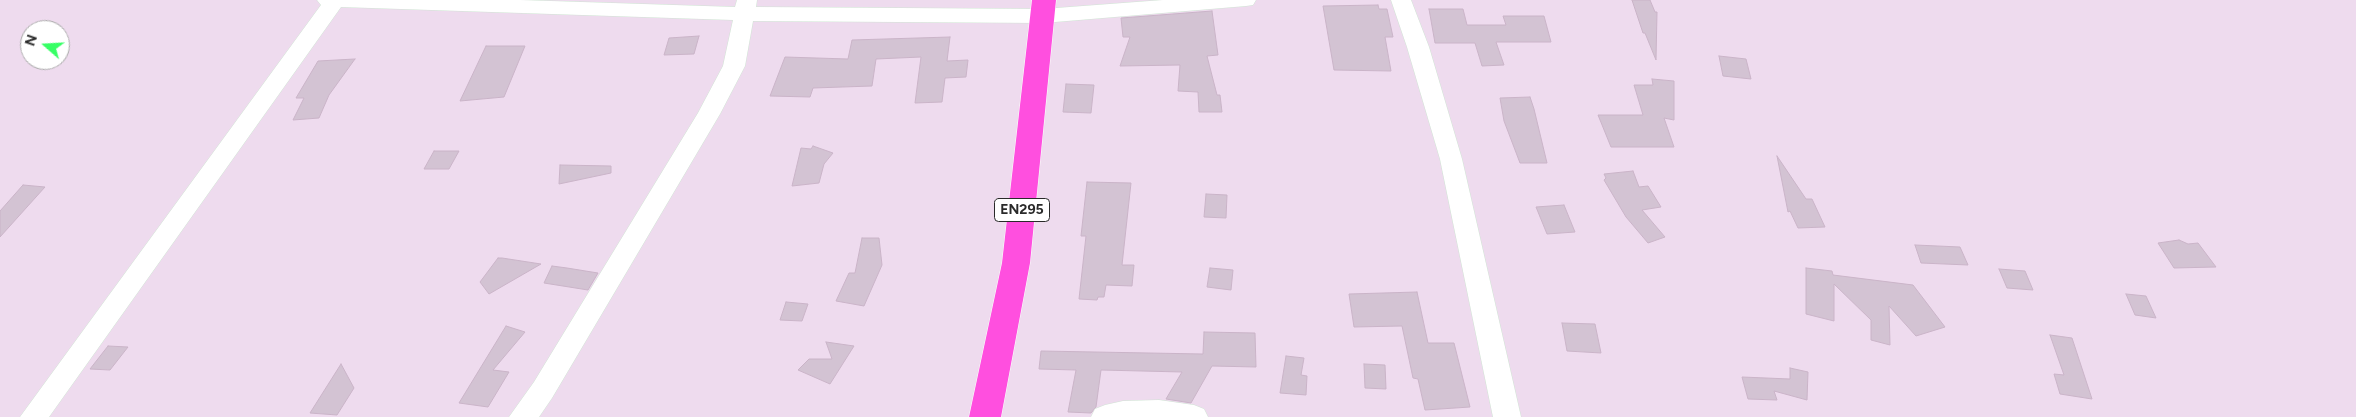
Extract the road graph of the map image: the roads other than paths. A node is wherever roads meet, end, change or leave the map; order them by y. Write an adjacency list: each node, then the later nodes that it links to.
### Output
1 (327, 0): 2 (street)
2 (335, 0): 5 (street); 7 (street)
3 (1246, 0): 6 (street)
4 (1400, 0): 12 (street)
5 (745, 7): 6 (street); 8 (street)
6 (1044, 8): 9 (main road, EN295)
7 (34, 417)
8 (523, 417)
9 (984, 417)
10 (1105, 417): 11 (street)
11 (1194, 417)
12 (1507, 417)

